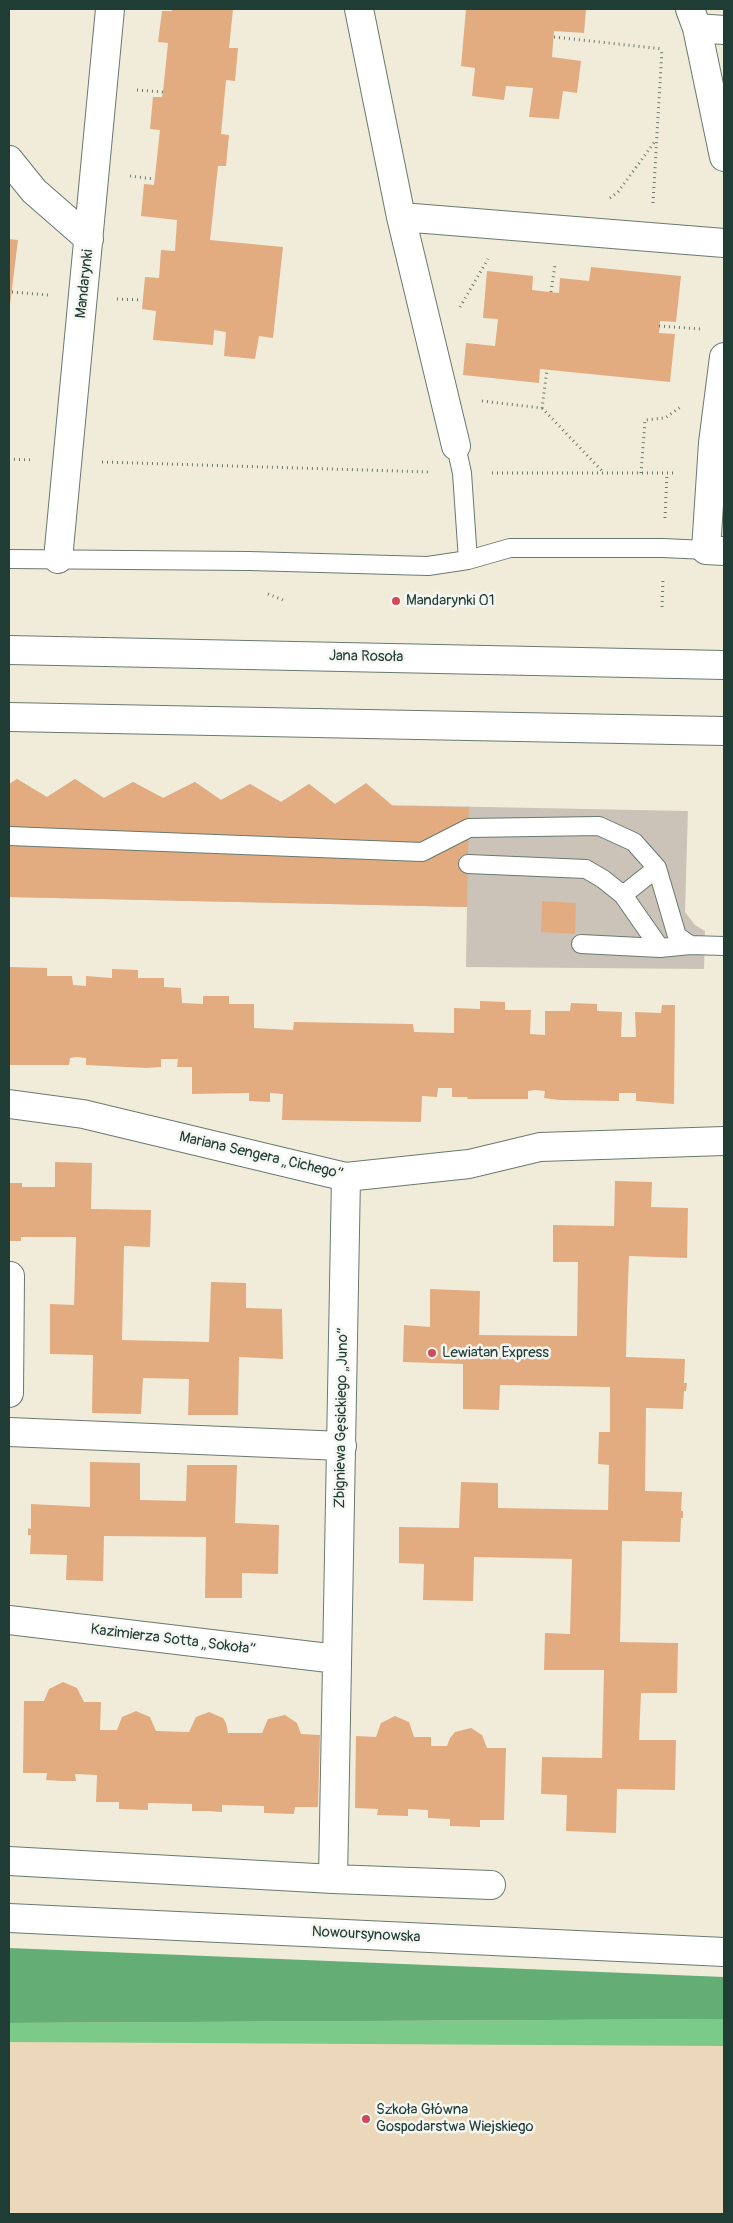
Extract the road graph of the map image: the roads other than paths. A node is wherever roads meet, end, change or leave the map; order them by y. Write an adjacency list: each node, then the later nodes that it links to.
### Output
1 (110, 9): 8 (street, Mandarynki)
2 (359, 9): 7 (street)
3 (693, 18): 4 (street); 5 (street)
4 (724, 30)
5 (724, 157)
6 (9, 160): 8 (street)
7 (401, 216): 9 (street); 11 (street)
8 (89, 239): 14 (street, Mandarynki)
9 (724, 243)
10 (723, 368): 12 (street)
11 (456, 446): 15 (lane)
12 (715, 551): 15 (lane)
13 (9, 559): 14 (lane)
14 (58, 559): 15 (lane)
15 (468, 560)
16 (9, 650): 17 (street, Jana Rosoła)
17 (724, 665)
18 (9, 717): 19 (street)
19 (724, 731)
20 (9, 836): 22 (lane)
21 (468, 864): 23 (lane)
22 (656, 868): 23 (lane); 25 (lane)
23 (623, 894): 27 (lane)
24 (581, 944): 27 (lane)
25 (690, 945): 26 (lane); 27 (lane)
26 (724, 946)
27 (660, 948)
28 (9, 1104): 30 (street, Mariana Sengera „Cichego”)
29 (724, 1142): 30 (street, Mariana Sengera „Cichego”)
30 (346, 1178): 34 (street, Zbigniewa Gęsickiego „Juno”)
31 (10, 1276): 32 (street)
32 (9, 1393)
33 (9, 1432): 34 (street)
34 (342, 1446): 36 (street, Zbigniewa Gęsickiego „Juno”)
35 (9, 1620): 36 (street, Kazimierza Sotta „Sokoła”)
36 (337, 1659): 38 (street, Zbigniewa Gęsickiego „Juno”)
37 (9, 1861): 38 (street)
38 (333, 1878): 39 (street)
39 (491, 1885)
40 (9, 1918): 41 (street, Nowoursynowska)
41 (724, 1952)

